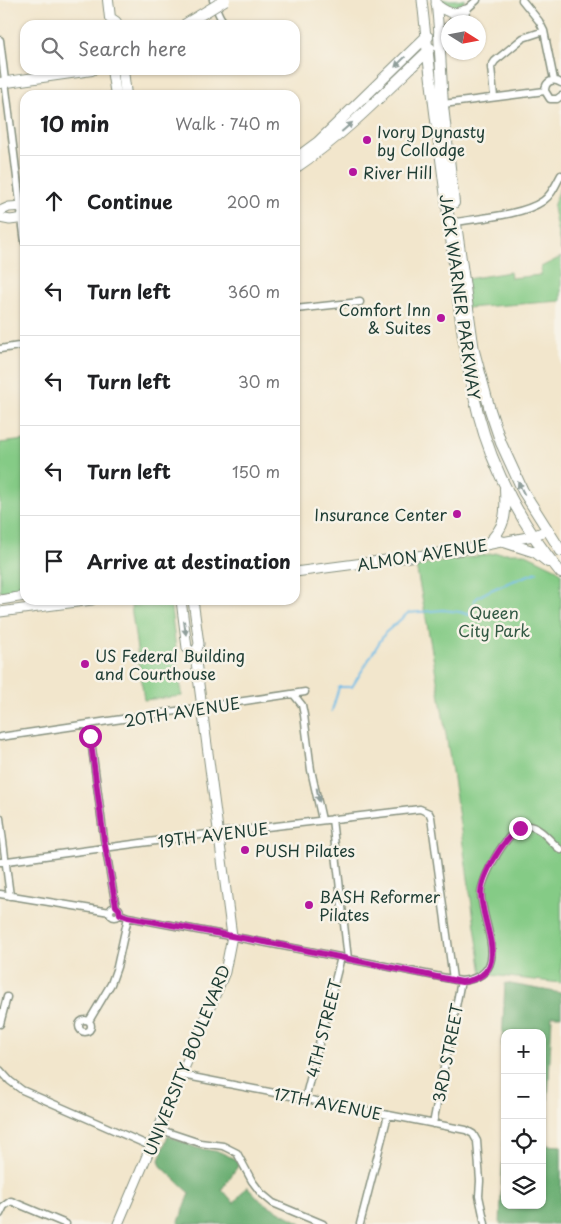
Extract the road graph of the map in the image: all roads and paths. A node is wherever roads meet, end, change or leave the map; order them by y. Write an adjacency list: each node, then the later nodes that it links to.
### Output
1 (108, 0): 10 (main road)
2 (213, 0): 12 (street)
3 (225, 0): 11 (main road, bridge)
4 (422, 0): 16 (main road, JACK WARNER PARKWAY)
5 (477, 0): 8 (street)
6 (522, 0): 13 (street)
7 (436, 2): 8 (main road); 15 (main road, JACK WARNER PARKWAY)
8 (466, 10): 9 (street)
9 (460, 15)
10 (111, 20)
11 (192, 20)
12 (222, 20)
13 (544, 31): 24 (street); 31 (street)
14 (441, 32): 15 (street)
15 (438, 34): 16 (main road); 18 (main road); 33 (main road, JACK WARNER PARKWAY)
16 (426, 37): 18 (main road, JACK WARNER PARKWAY); 34 (main road, one-way to 34)
17 (0, 40): 25 (street)
18 (427, 52): 19 (main road); 23 (main road, JACK WARNER PARKWAY)
19 (409, 69): 23 (main road); 35 (main road, one-way to 19)
20 (55, 75): 25 (main road)
21 (113, 75): 27 (main road)
22 (124, 75): 28 (main road)
23 (431, 80): 47 (main road, JACK WARNER PARKWAY)
24 (554, 80): 26 (street); 29 (street)
25 (3, 82): 37 (street)
26 (561, 83)
27 (115, 90)
28 (125, 90)
29 (545, 91): 30 (street); 31 (street)
30 (561, 96): 32 (street)
31 (494, 97): 33 (street)
32 (561, 100)
33 (443, 104): 42 (main road, JACK WARNER PARKWAY)
34 (300, 155)
35 (300, 164)
36 (561, 175): 42 (street)
37 (20, 187)
38 (20, 206): 39 (main road)
39 (0, 211)
40 (0, 218): 41 (main road)
41 (20, 219)
42 (456, 222): 48 (main road, JACK WARNER PARKWAY, one-way to 42)
43 (360, 302): 44 (street)
44 (300, 308)
45 (20, 347): 46 (street)
46 (0, 349)
47 (504, 485): 49 (main road, JACK WARNER PARKWAY); 51 (main road)
48 (547, 530): 49 (main road, ALMON AVENUE); 52 (main road, JACK WARNER PARKWAY)
49 (534, 536): 50 (main road, ALMON AVENUE); 54 (main road, JACK WARNER PARKWAY)
50 (501, 541): 51 (main road, ALMON AVENUE); 54 (main road)
51 (487, 544): 53 (main road, ALMON AVENUE)
52 (561, 551)
53 (300, 571)
54 (559, 571)
55 (20, 597): 56 (main road)
56 (0, 600)
57 (46, 605): 60 (main road)
58 (182, 605): 61 (main road, UNIVERSITY BOULEVARD, one-way to 61)
59 (194, 605): 61 (main road, UNIVERSITY BOULEVARD)
60 (0, 612)
61 (195, 654): 64 (main road, UNIVERSITY BOULEVARD)
62 (305, 692): 63 (street, 20TH AVENUE)
63 (294, 695): 64 (street, 20TH AVENUE); 69 (street, one-way to 69)
64 (203, 708): 65 (street, 20TH AVENUE); 71 (main road, UNIVERSITY BOULEVARD)
65 (88, 725): 66 (street, 20TH AVENUE); 72 (street)
66 (0, 737)
67 (425, 811): 70 (street, 19TH AVENUE); 83 (street, 3RD STREET)
68 (0, 818): 74 (street)
69 (322, 820): 70 (street, 19TH AVENUE); 71 (street, 19TH AVENUE)
70 (332, 820): 82 (street, 4TH STREET)
71 (220, 833): 72 (street, 19TH AVENUE); 81 (main road, UNIVERSITY BOULEVARD)
72 (106, 848): 74 (street, 19TH AVENUE); 77 (street)
73 (561, 850): 84 (street)
74 (3, 862): 76 (street)
75 (0, 894): 76 (street)
76 (10, 896): 78 (street)
77 (116, 907): 78 (street); 79 (street)
78 (110, 912): 79 (street)
79 (120, 914): 80 (street)
80 (128, 917): 81 (street); 86 (street)
81 (232, 936): 82 (street); 89 (main road, UNIVERSITY BOULEVARD)
82 (344, 958): 83 (street); 90 (street, 4TH STREET)
83 (453, 979): 84 (street)
84 (462, 982): 92 (street, 3RD STREET)
85 (7, 997): 87 (street)
86 (89, 1021)
87 (0, 1024)
88 (0, 1070): 94 (street)
89 (182, 1075): 90 (street, 17TH AVENUE); 93 (main road, UNIVERSITY BOULEVARD)
90 (305, 1099): 91 (street, 17TH AVENUE)
91 (388, 1115): 92 (street, 17TH AVENUE); 99 (street)
92 (433, 1124): 100 (street, 17TH AVENUE)
93 (158, 1128): 94 (main road, UNIVERSITY BOULEVARD); 98 (street)
94 (150, 1146): 96 (main road, UNIVERSITY BOULEVARD)
95 (0, 1214): 97 (street)
96 (121, 1223)
97 (66, 1224)
98 (322, 1224)
99 (360, 1224)
100 (485, 1224)

